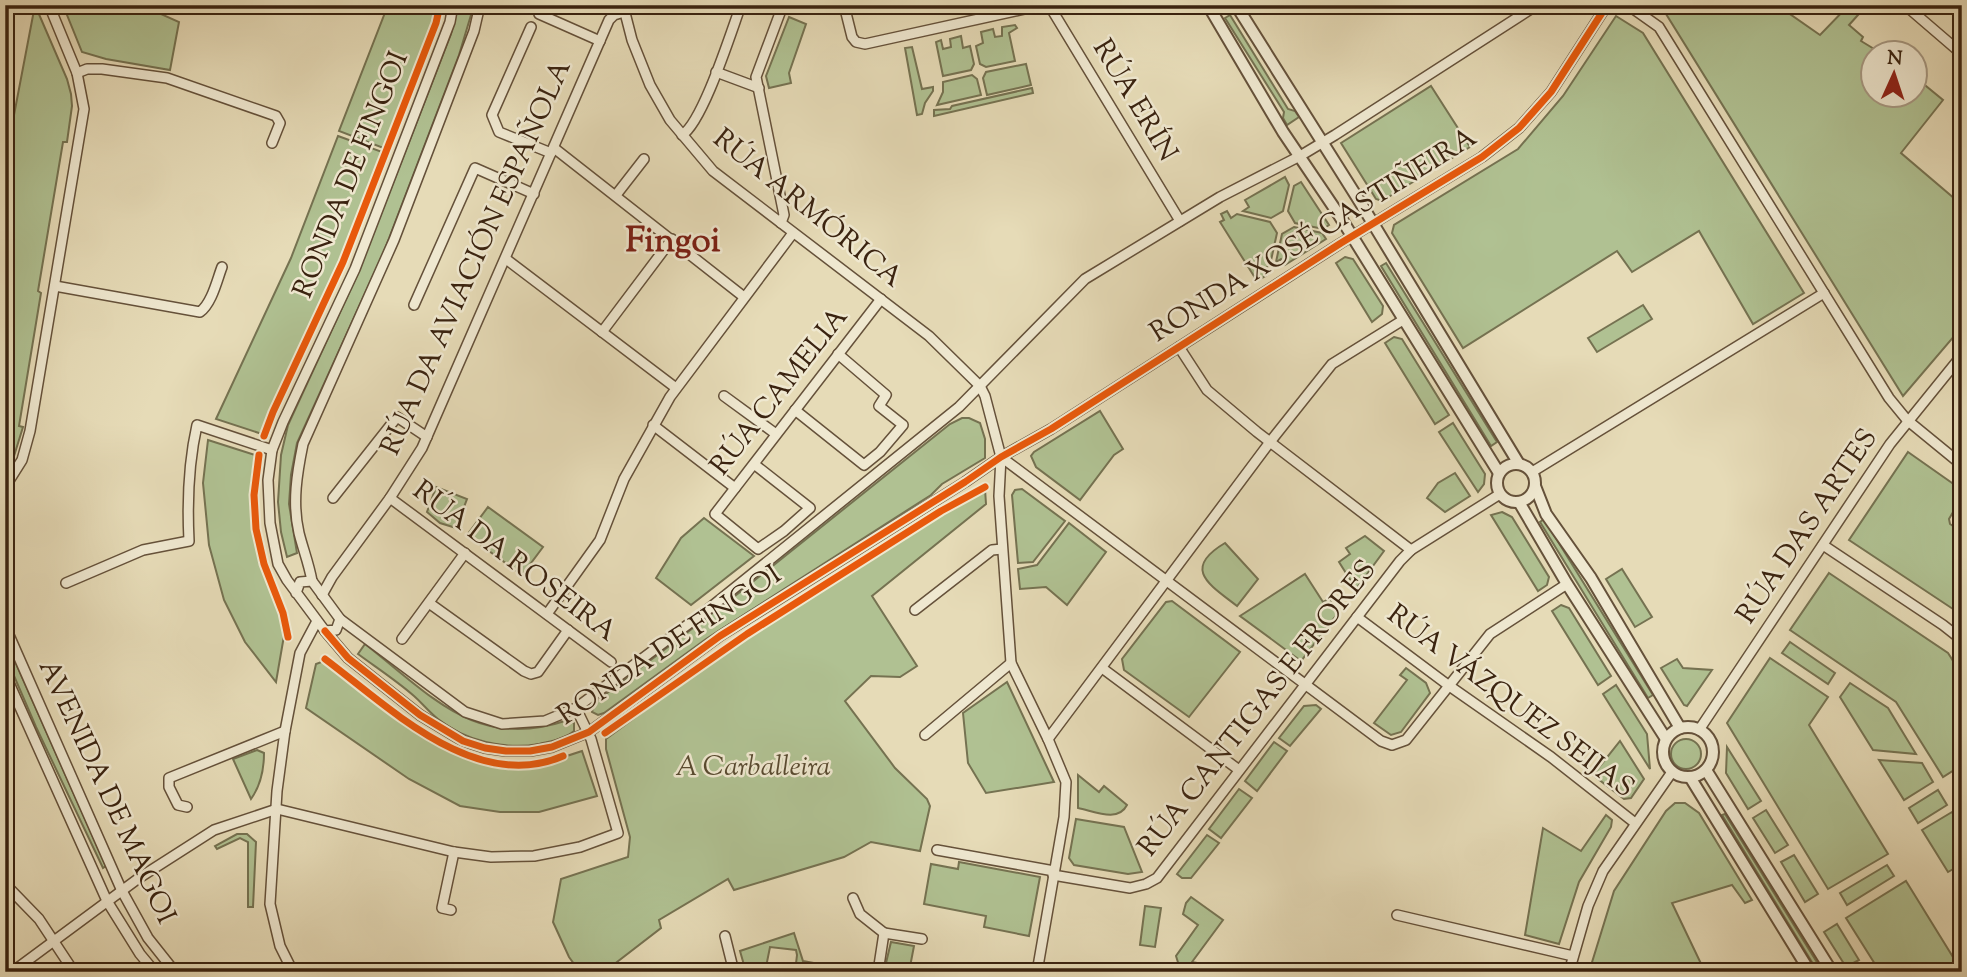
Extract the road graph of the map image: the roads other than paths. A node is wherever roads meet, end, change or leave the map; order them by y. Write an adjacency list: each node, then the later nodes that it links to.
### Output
1 (49, 5): 22 (street)
2 (453, 5): 59 (street, RONDA DE FINGOI)
3 (480, 5): 77 (street, RONDA DE FINGOI)
4 (741, 5): 21 (street)
5 (783, 5): 23 (street)
6 (844, 5): 7 (street)
7 (1043, 5)
8 (1049, 5): 32 (street, RÚA ERÍN)
9 (1208, 5): 28 (street)
10 (1236, 5): 25 (street)
11 (1538, 5): 25 (street, RONDA DE FINGOI)
12 (1607, 5): 34 (street, RONDA XOSÉ CASTIÑEIRA)
13 (1628, 5): 41 (street)
14 (1905, 5): 20 (street)
15 (624, 9): 19 (street, RÚA DA AVIACIÓN ESPAÑOLA); 24 (street, RÚA ARMÓRICA)
16 (539, 14): 19 (street)
17 (531, 27): 27 (street)
18 (1962, 40): 20 (street)
19 (600, 41): 27 (street, RÚA DA AVIACIÓN ESPAÑOLA)
20 (1959, 51)
21 (716, 72): 23 (street); 24 (street)
22 (77, 73): 26 (street); 40 (street)
23 (759, 88): 33 (street)
24 (682, 135): 33 (street, RÚA ARMÓRICA)
25 (1323, 142): 28 (street, RONDA DE FINGOI); 34 (street)
26 (272, 143)
27 (553, 151): 30 (street, RÚA DA AVIACIÓN ESPAÑOLA); 31 (street)
28 (1300, 156): 32 (street, RONDA DE FINGOI); 36 (street)
29 (644, 159): 31 (street)
30 (534, 194): 38 (street, RÚA DA AVIACIÓN ESPAÑOLA); 44 (street)
31 (615, 195): 37 (street)
32 (1180, 221): 50 (street, RONDA DE FINGOI)
33 (781, 223): 35 (street, RÚA ARMÓRICA)
34 (1374, 224): 36 (street, RONDA XOSÉ CASTIÑEIRA); 62 (street)
35 (793, 233): 42 (street); 43 (street, RÚA ARMÓRICA)
36 (1352, 236): 45 (street); 47 (street, RONDA XOSÉ CASTIÑEIRA)
37 (672, 239): 42 (street); 46 (street)
38 (506, 259): 46 (street); 57 (street, RÚA DA AVIACIÓN ESPAÑOLA)
39 (222, 267): 40 (street)
40 (55, 286): 67 (street)
41 (1824, 293): 54 (street); 64 (street)
42 (744, 297): 51 (street)
43 (881, 299): 48 (street, RÚA CAMELIA); 50 (street, RÚA ARMÓRICA)
44 (414, 304)
45 (1404, 320): 58 (street); 65 (street)
46 (602, 332): 51 (street)
47 (1179, 347): 58 (street); 60 (street, RONDA XOSÉ CASTIÑEIRA)
48 (838, 354): 53 (street, RÚA CAMELIA); 53 (street)
49 (1962, 355): 54 (street, RÚA DAS ARTES)
50 (980, 386): 60 (street); 100 (street, RONDA DE FINGOI)
51 (676, 388): 55 (street)
52 (724, 396): 56 (street)
53 (795, 410): 56 (street, RÚA CAMELIA)
54 (1907, 420): 63 (street); 73 (street, RÚA DAS ARTES)
55 (653, 425): 68 (street); 85 (street)
56 (776, 434): 61 (street, RÚA CAMELIA)
57 (427, 437): 70 (street); 71 (street, RÚA DA AVIACIÓN ESPAÑOLA)
58 (1270, 442): 75 (street); 78 (street)
59 (272, 450): 79 (street); 81 (street, RONDA DE FINGOI)
60 (1001, 457): 74 (street); 78 (street); 104 (street, RONDA DE FINGOI)
61 (754, 464): 68 (street, RÚA CAMELIA); 68 (street, RÚA CAMELIA)
62 (1519, 464): 64 (street); 65 (street)
63 (1962, 465)
64 (1532, 472): 66 (street)
65 (1499, 474): 69 (street)
66 (1535, 486): 72 (street); 101 (street)
67 (5, 487)
68 (735, 488)
69 (1500, 494): 72 (street); 75 (street, RÚA CANTIGAS E FRORES)
70 (333, 498)
71 (390, 498): 76 (street, RÚA DA ROSEIRA); 82 (street, RÚA DA AVIACIÓN ESPAÑOLA)
72 (1519, 502): 80 (street)
73 (1823, 545): 93 (street); 102 (street, RÚA DAS ARTES)
74 (1002, 549): 84 (street); 95 (street)
75 (1411, 550): 86 (street, RÚA CANTIGAS E FRORES)
76 (465, 553): 83 (street); 85 (street, RÚA DA ROSEIRA)
77 (312, 581): 81 (street); 82 (street, RONDA DE FINGOI)
78 (1166, 581): 96 (street); 98 (street)
79 (66, 583)
80 (1567, 584): 99 (street); 107 (street)
81 (296, 593): 88 (street, RONDA DE FINGOI)
82 (322, 594): 87 (street, RONDA DE FINGOI)
83 (429, 603): 90 (street); 92 (street)
84 (915, 610)
85 (547, 614): 90 (street, RÚA DA ROSEIRA)
86 (1357, 617): 98 (street, RÚA CANTIGAS E FRORES); 99 (street, RÚA VÁZQUEZ SEIJAS)
87 (340, 619): 91 (street); 100 (street, RONDA DE FINGOI)
88 (317, 621): 91 (street, RONDA DE FINGOI); 103 (street)
89 (5, 626): 119 (street, AVENIDA DE MAGOI)
90 (568, 630): 94 (street, RÚA DA ROSEIRA)
91 (325, 631): 104 (street, RONDA DE FINGOI)
92 (402, 639)
93 (1962, 640)
94 (611, 662)
95 (1010, 663): 105 (street); 106 (street)
96 (1102, 668): 106 (street); 108 (street)
97 (5, 674): 121 (street, AVENIDA DE MAGOI)
98 (1306, 684): 99 (street); 108 (street, RÚA CANTIGAS E FRORES)
99 (1448, 685): 114 (street, RÚA VÁZQUEZ SEIJAS)
100 (576, 708): 104 (street, RONDA DE FINGOI)
101 (1680, 728): 102 (street); 107 (street)
102 (1699, 730): 109 (street)
103 (285, 731): 112 (street); 113 (street)
104 (589, 732): 116 (street)
105 (925, 735)
106 (1048, 739): 117 (street)
107 (1666, 739): 110 (street)
108 (1239, 770): 117 (street, RÚA CANTIGAS E FRORES)
109 (1706, 770): 111 (street); 139 (street)
110 (1672, 772): 111 (street); 114 (street)
111 (1690, 777): 138 (street)
112 (187, 807)
113 (276, 809): 116 (street); 119 (street); 133 (street)
114 (1635, 824): 128 (street)
115 (937, 850): 117 (street, RÚA CANTIGAS E FRORES)
116 (454, 852): 122 (street)
117 (1054, 873): 136 (street)
118 (5, 884): 127 (street)
119 (122, 891): 121 (street); 132 (street, AVENIDA DE MAGOI)
120 (853, 898): 124 (street)
121 (107, 901): 127 (street); 131 (street, AVENIDA DE MAGOI)
122 (452, 910)
123 (1397, 915): 128 (street)
124 (884, 933): 126 (street); 135 (street)
125 (725, 936): 134 (street)
126 (922, 939)
127 (53, 941): 129 (street); 130 (street)
128 (1573, 956): 137 (street)
129 (12, 972)
130 (75, 972)
131 (155, 972)
132 (175, 972)
133 (293, 972)
134 (734, 972)
135 (878, 972)
136 (1037, 972)
137 (1569, 972)
138 (1810, 972)
139 (1832, 972)

